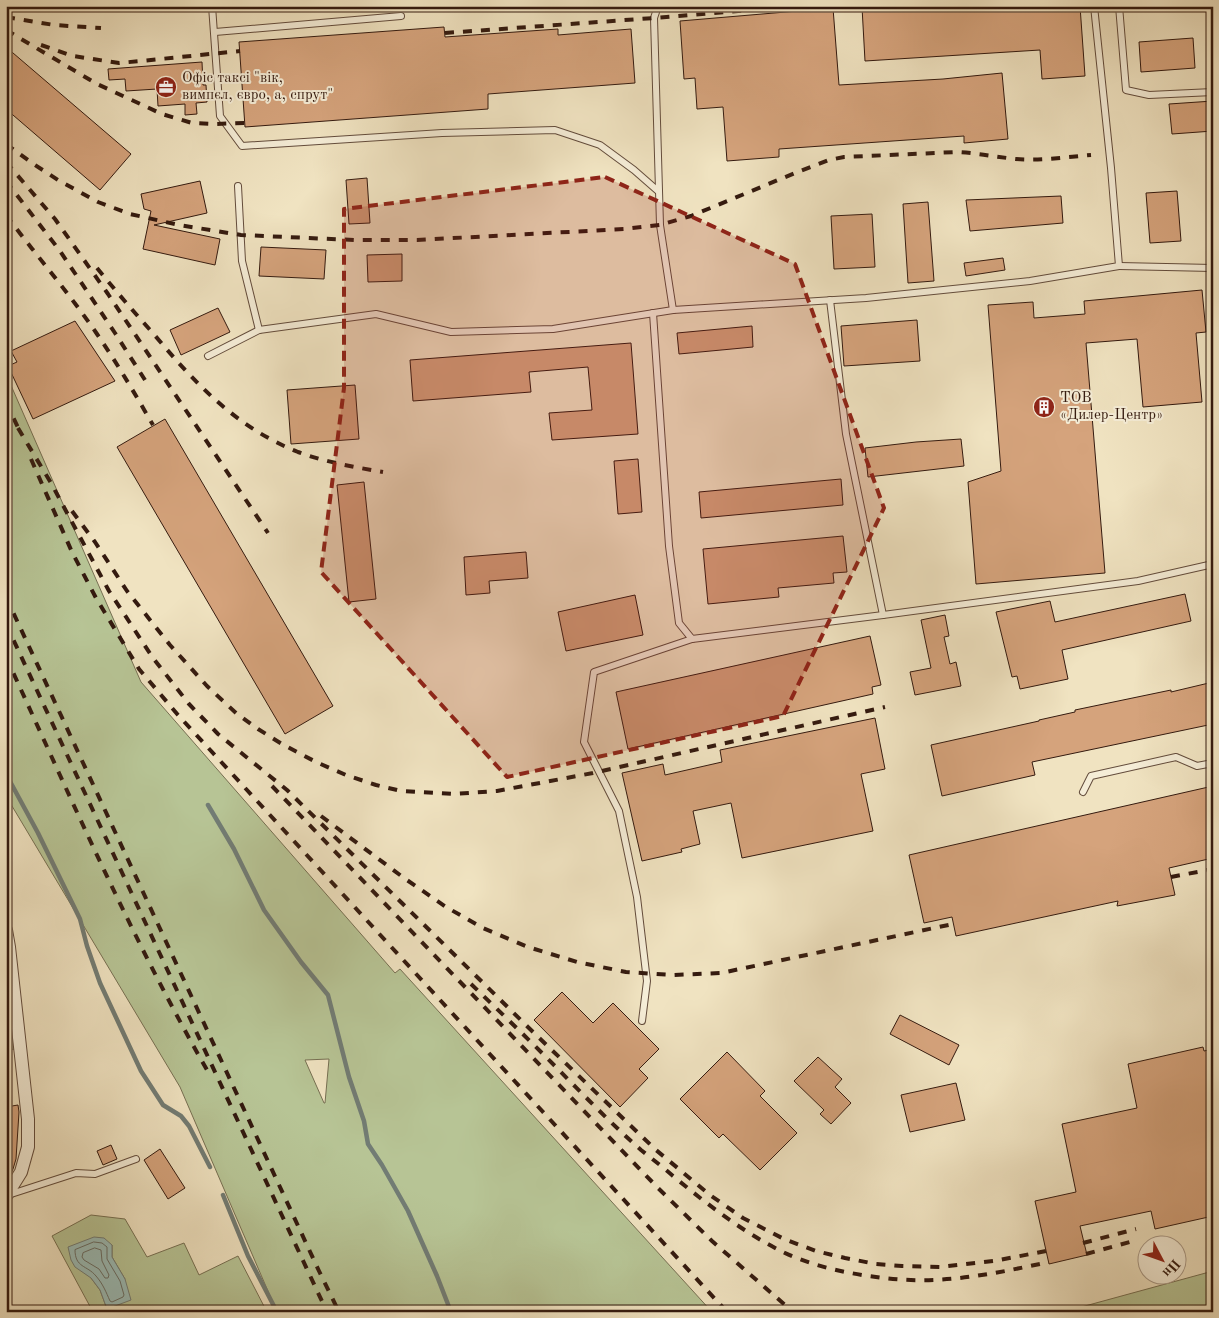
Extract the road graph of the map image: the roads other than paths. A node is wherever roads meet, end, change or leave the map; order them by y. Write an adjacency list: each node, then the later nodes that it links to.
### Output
1 (212, 6): 6 (lane)
2 (658, 6): 9 (lane)
3 (1095, 6): 10 (lane)
4 (1120, 6): 7 (lane)
5 (401, 16): 6 (lane)
6 (215, 32): 9 (lane)
7 (1213, 92)
8 (238, 186): 15 (lane)
9 (658, 191): 13 (lane)
10 (1119, 266): 11 (lane); 12 (lane)
11 (1213, 268)
12 (830, 300): 13 (lane); 18 (lane)
13 (673, 310): 14 (lane)
14 (653, 313): 15 (lane); 19 (lane)
15 (259, 330): 16 (lane)
16 (208, 356)
17 (1213, 564): 18 (lane)
18 (883, 616): 19 (lane)
19 (692, 639): 23 (lane)
20 (1213, 763): 21 (lane)
21 (1083, 792)
22 (6, 930): 25 (street)
23 (642, 1020)
24 (136, 1159): 25 (lane)
25 (7, 1196)

